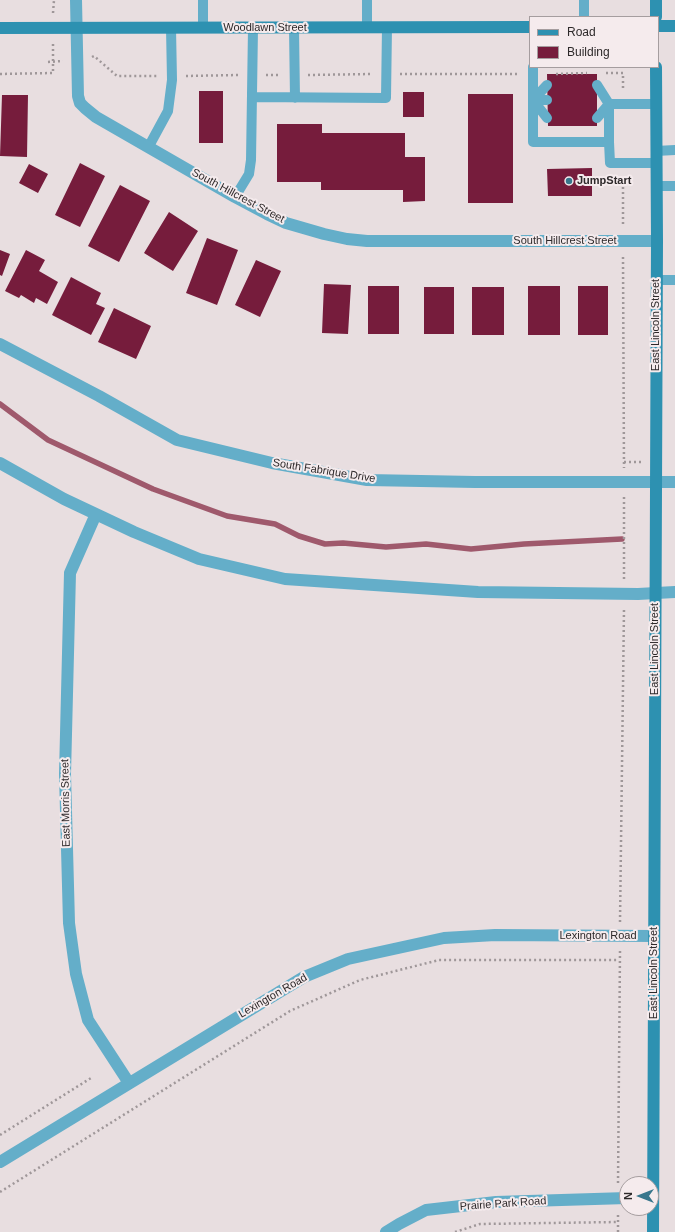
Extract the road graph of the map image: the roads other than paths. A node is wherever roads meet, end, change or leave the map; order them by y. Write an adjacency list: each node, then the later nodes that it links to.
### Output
1 (76, 0): 14 (street)
2 (203, 0): 16 (lane)
3 (367, 0): 10 (lane)
4 (584, 0): 6 (lane)
5 (656, 0): 7 (street)
6 (584, 16)
7 (656, 16)
8 (659, 26): 9 (street)
9 (675, 26)
10 (367, 27): 11 (street, Woodlawn Street); 18 (street, Woodlawn Street)
11 (387, 27): 12 (street, Woodlawn Street); 24 (lane)
12 (529, 27)
13 (0, 28): 14 (street, Woodlawn Street)
14 (76, 28): 15 (street, Woodlawn Street); 33 (street, South Hillcrest Street)
15 (171, 28): 16 (street, Woodlawn Street); 33 (lane)
16 (203, 28): 17 (street, Woodlawn Street)
17 (253, 28): 18 (street, Woodlawn Street); 23 (lane)
18 (294, 28): 24 (lane)
19 (656, 68): 29 (street, East Lincoln Street)
20 (533, 70): 25 (lane)
21 (548, 84): 25 (lane)
22 (597, 84): 28 (lane)
23 (252, 97): 24 (lane); 39 (lane)
24 (295, 98)
25 (533, 100): 26 (lane); 30 (lane); 32 (lane)
26 (548, 100)
27 (597, 100): 28 (lane)
28 (609, 104): 29 (lane); 31 (lane); 32 (lane)
29 (656, 104): 34 (street, East Lincoln Street)
30 (548, 118)
31 (597, 118)
32 (609, 142): 36 (lane)
33 (149, 146): 39 (street, South Hillcrest Street)
34 (656, 150): 35 (lane); 36 (street, East Lincoln Street)
35 (675, 150)
36 (656, 163): 37 (street, East Lincoln Street)
37 (656, 186): 38 (lane); 40 (street, East Lincoln Street)
38 (675, 186)
39 (235, 197): 40 (street, South Hillcrest Street)
40 (657, 241): 41 (street, East Lincoln Street)
41 (657, 280): 42 (lane); 45 (street, East Lincoln Street)
42 (675, 280)
43 (0, 344): 45 (street, South Fabrique Drive)
44 (0, 463): 47 (street)
45 (656, 482): 46 (street, South Fabrique Drive); 49 (street, East Lincoln Street)
46 (675, 482)
47 (96, 514): 49 (street); 51 (street, East Morris Street)
48 (675, 592): 49 (street)
49 (655, 593): 50 (street, East Lincoln Street)
50 (654, 936): 51 (street, Lexington Road); 53 (street, East Lincoln Street)
51 (129, 1083): 52 (street, Lexington Road)
52 (0, 1162)
53 (652, 1176)
54 (619, 1198): 56 (street, Prairie Park Road)
55 (653, 1216): 57 (street, East Lincoln Street)
56 (386, 1232)
57 (653, 1232)

